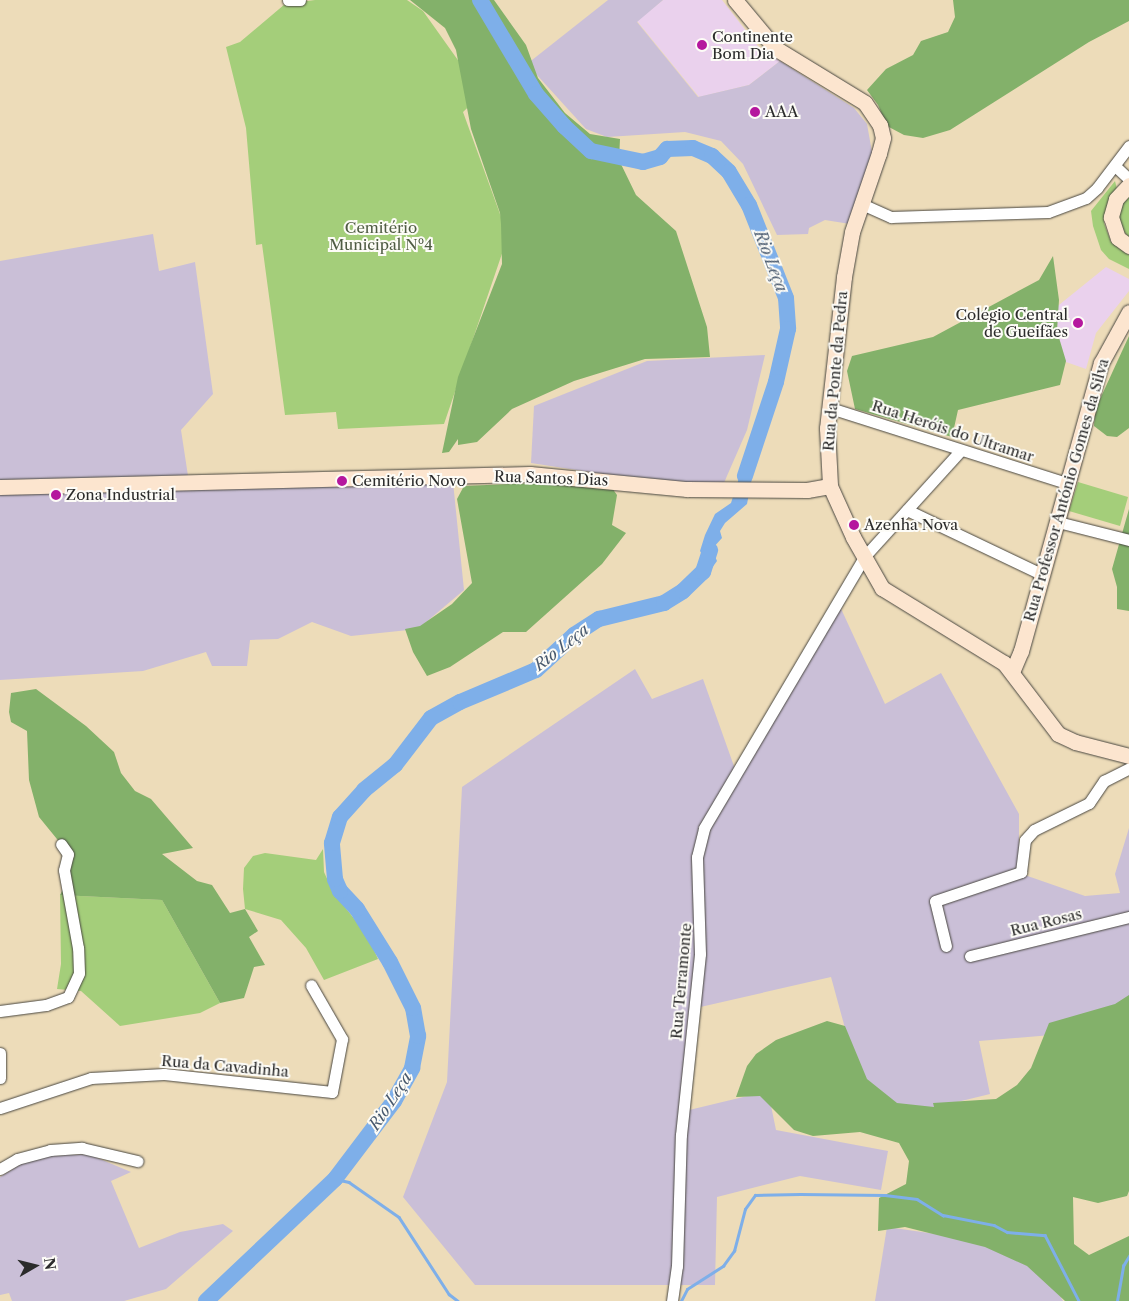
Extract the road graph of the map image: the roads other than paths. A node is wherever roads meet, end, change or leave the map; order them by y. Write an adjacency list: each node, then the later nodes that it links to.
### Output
1 (288, 0): 2 (street)
2 (300, 0)
3 (735, 0): 8 (street, Rua da Ponte da Pedra)
4 (1129, 146): 5 (street)
5 (1115, 166): 6 (street); 8 (street)
6 (1129, 179)
7 (1129, 185): 9 (street)
8 (864, 205): 11 (street, Rua da Ponte da Pedra)
9 (1129, 246)
10 (1129, 312): 13 (street, Rua Professor António Gomes da Silva)
11 (830, 408): 12 (street, Rua Heróis do Ultramar); 14 (street, Rua da Ponte da Pedra)
12 (960, 451): 13 (street, Rua Heróis do Ultramar); 16 (street, Rua Terramonte)
13 (1067, 483): 17 (street, Rua Professor António Gomes da Silva)
14 (830, 486): 15 (street, Rua Santos Dias); 19 (street, Rua da Ponte da Pedra)
15 (0, 487)
16 (908, 510): 19 (street, Rua Terramonte); 20 (street)
17 (1058, 522): 18 (street); 20 (street, Rua Professor António Gomes da Silva)
18 (1129, 540)
19 (864, 557): 21 (street, Rua da Ponte da Pedra); 35 (street, Rua Terramonte)
20 (1043, 575): 21 (street, Rua Professor António Gomes da Silva)
21 (1012, 672): 22 (street, Rua da Ponte da Pedra)
22 (1129, 756)
23 (1129, 768): 26 (street)
24 (60, 844): 29 (street)
25 (1129, 917): 27 (street, Rua Rosas)
26 (946, 946)
27 (970, 956)
28 (311, 985): 32 (street, Rua da Cavadinha)
29 (0, 1012)
30 (0, 1053): 31 (street)
31 (0, 1078)
32 (0, 1108)
33 (138, 1161): 34 (street)
34 (0, 1170)
35 (672, 1301)

